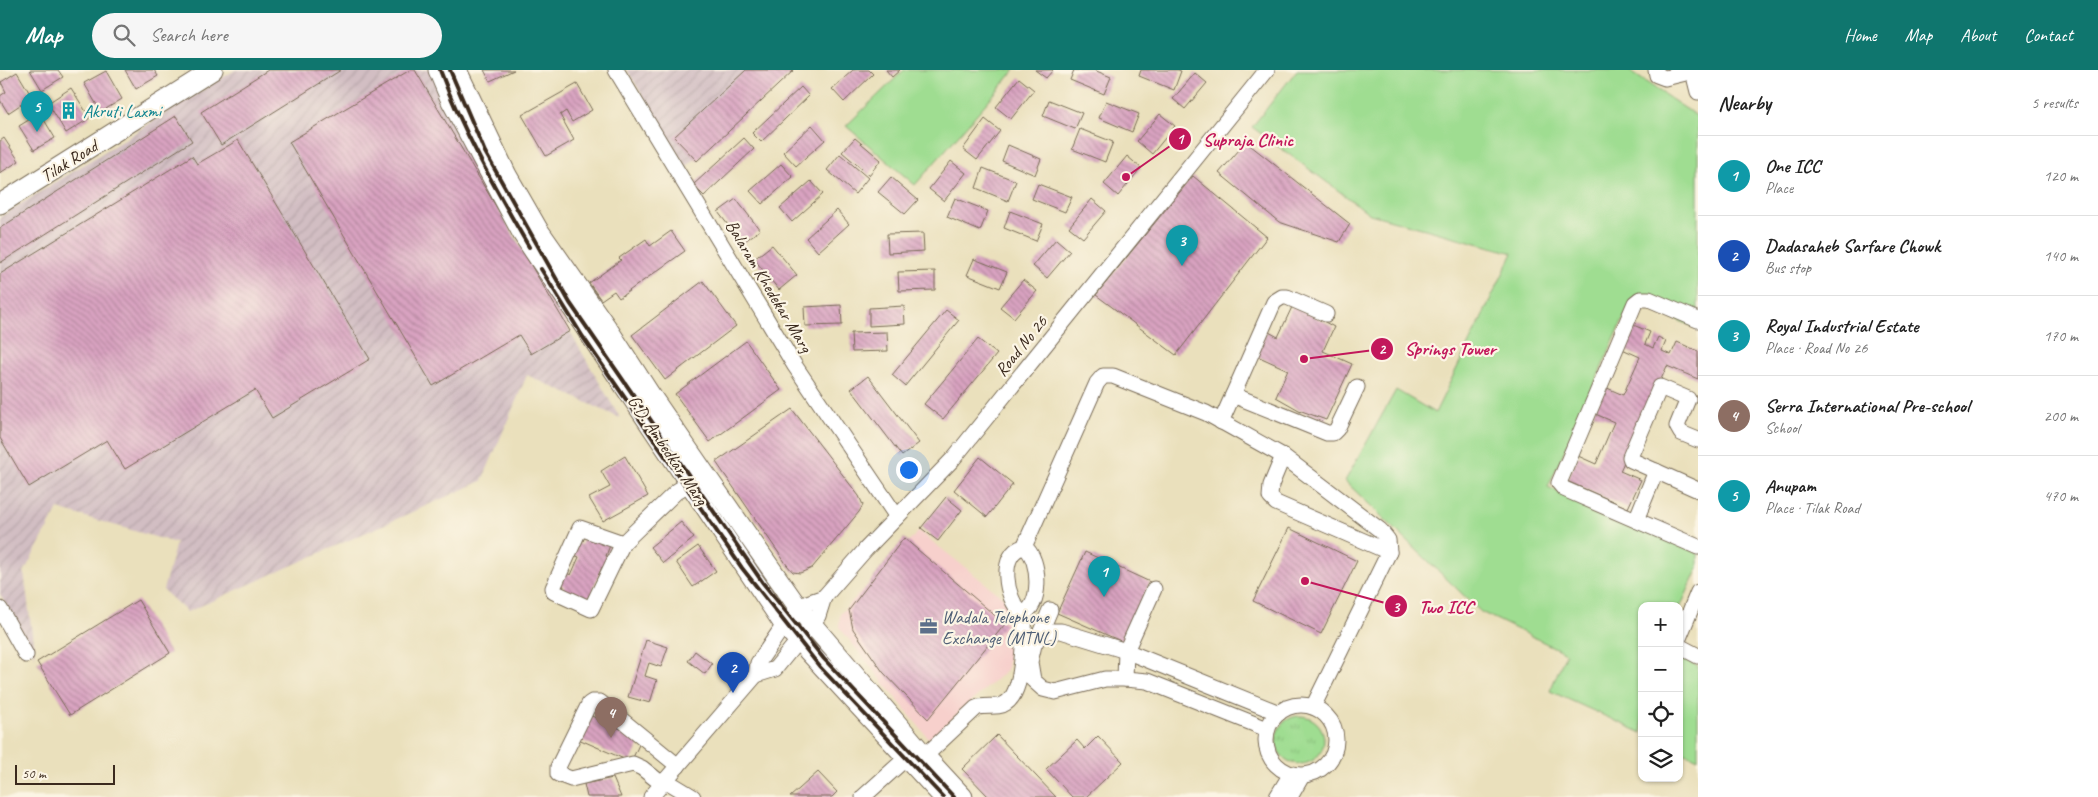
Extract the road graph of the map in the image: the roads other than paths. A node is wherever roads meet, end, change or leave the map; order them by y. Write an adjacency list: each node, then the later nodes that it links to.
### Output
1 (214, 70): 9 (main road, Tilak Road)
2 (438, 70): 10 (main road, G.D. Ambedkar Marg)
3 (457, 70): 10 (main road, G.D. Ambedkar Marg)
4 (616, 70): 21 (street, Balaram Khedekar Marg)
5 (1268, 70): 21 (street, Road No 26)
6 (1656, 70): 7 (street)
7 (1696, 71): 8 (street)
8 (1698, 92)
9 (0, 204)
10 (586, 313): 19 (main road, G.D. Ambedkar Marg)
11 (1326, 314): 14 (street)
12 (1698, 320): 22 (street)
13 (1356, 387): 14 (street)
14 (1233, 395): 15 (street)
15 (1222, 422): 17 (street); 24 (street)
16 (1698, 440): 18 (street)
17 (1283, 456): 26 (street); 26 (street)
18 (1656, 471): 20 (street); 22 (street)
19 (692, 475): 23 (street); 32 (main road, G.D. Ambedkar Marg); 33 (main road, G.D. Ambedkar Marg)
20 (1698, 490)
21 (897, 517): 32 (street, Road No 26)
22 (1636, 520): 25 (street)
23 (623, 543): 23 (street)
24 (1024, 547): 31 (street); 31 (street)
25 (1698, 547)
26 (1389, 552): 45 (street)
27 (1154, 589): 38 (street)
28 (1698, 592): 34 (street)
29 (0, 609): 39 (street)
30 (1053, 611): 35 (street)
31 (1025, 613): 49 (street)
32 (806, 617): 33 (street, Road No 26); 36 (street); 49 (main road, G.D. Ambedkar Marg)
33 (784, 625): 36 (main road, G.D. Ambedkar Marg); 42 (street, Road No 26)
34 (1683, 628)
35 (1044, 633): 38 (street); 43 (street)
36 (796, 640): 42 (street); 49 (main road, G.D. Ambedkar Marg)
37 (1681, 647): 40 (street)
38 (1126, 650): 41 (street); 43 (street)
39 (26, 655)
40 (1698, 656)
41 (1184, 674): 44 (street); 46 (street)
42 (756, 676): 50 (street)
43 (1125, 679): 44 (street)
44 (1176, 692): 47 (street)
45 (1313, 707): 46 (street); 52 (street)
46 (1278, 713): 47 (street)
47 (1267, 729): 52 (street)
48 (656, 748): 50 (street); 51 (street); 51 (street)
49 (916, 754): 56 (street); 57 (main road, G.D. Ambedkar Marg); 58 (main road, G.D. Ambedkar Marg)
50 (678, 766): 53 (street)
51 (642, 768): 53 (street)
52 (1296, 775): 59 (street); 60 (street)
53 (664, 782): 54 (street); 55 (street)
54 (651, 797)
55 (693, 797)
56 (863, 797)
57 (943, 797)
58 (963, 797)
59 (1277, 797)
60 (1290, 797)

